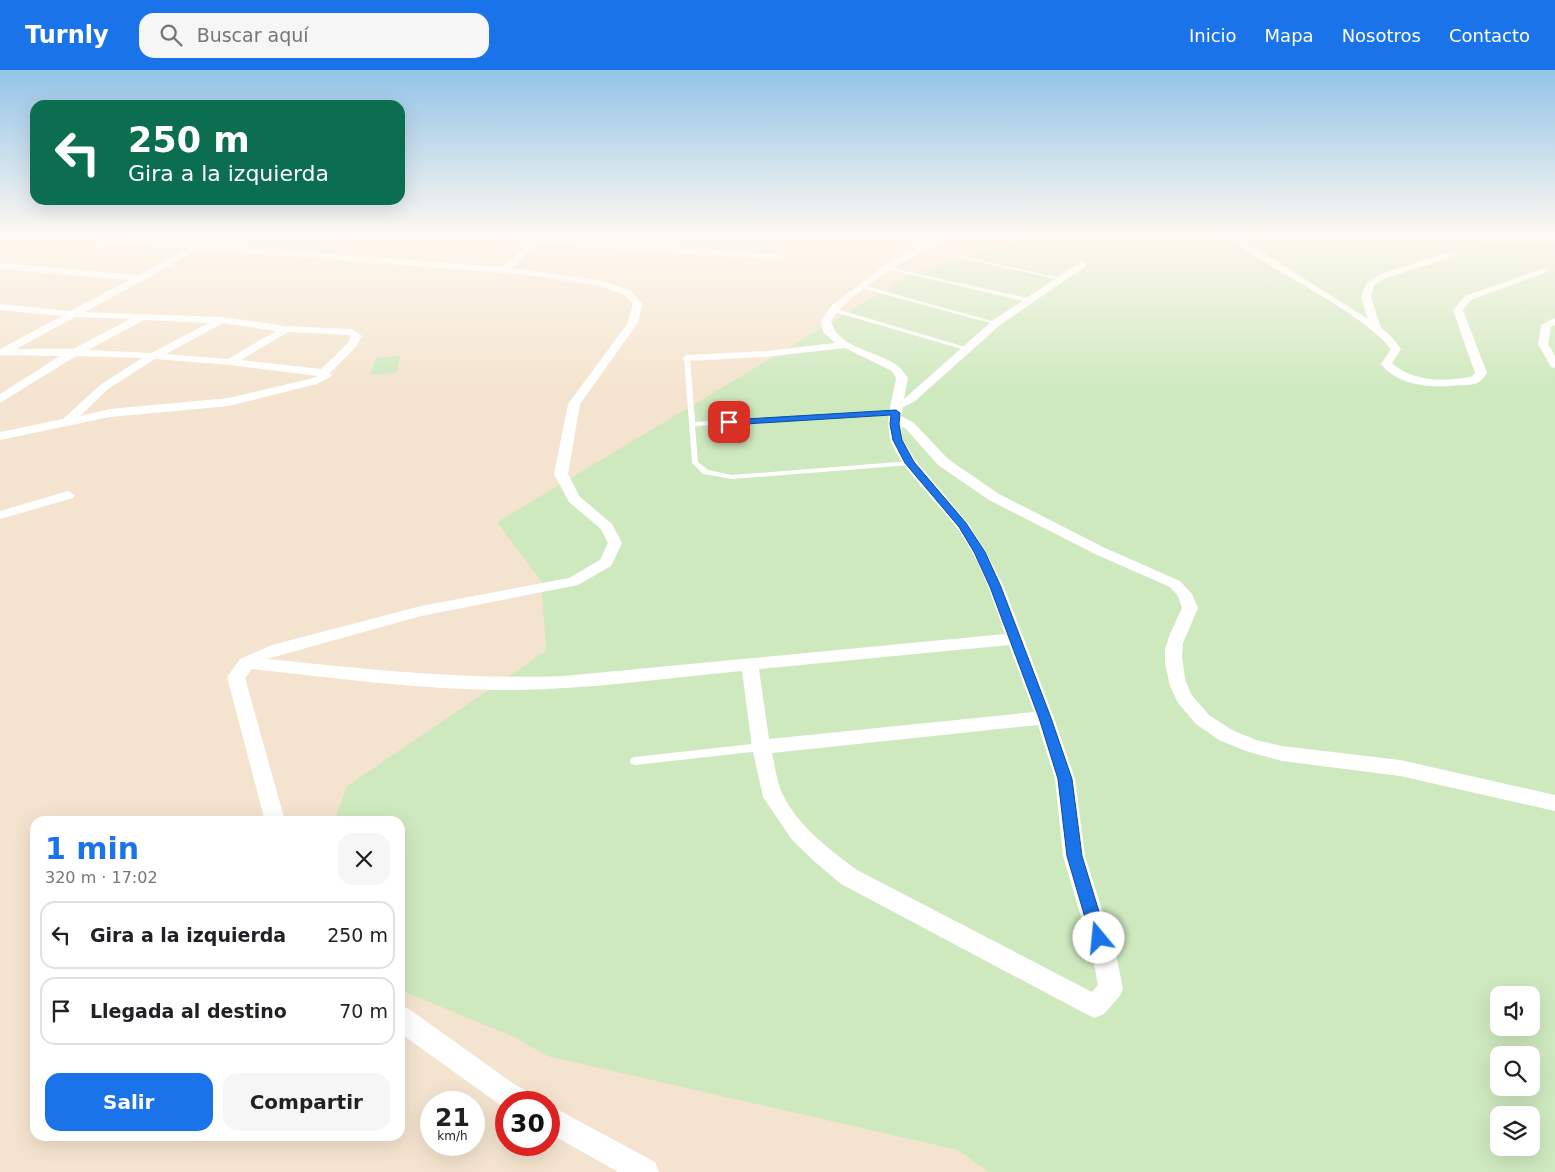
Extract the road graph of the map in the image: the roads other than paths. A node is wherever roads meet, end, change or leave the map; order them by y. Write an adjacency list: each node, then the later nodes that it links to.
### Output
1 (125, 285): 12 (street)
2 (608, 285): 37 (street)
3 (964, 285): 9 (lane)
4 (1050, 285): 9 (street)
5 (1308, 285): 18 (street)
6 (1370, 285): 18 (street)
7 (1504, 285): 18 (street)
8 (862, 287): 11 (street); 16 (lane)
9 (1028, 300): 16 (street)
10 (0, 307): 12 (street)
11 (833, 310): 19 (street); 20 (lane)
12 (73, 314): 13 (street); 21 (street)
13 (142, 316): 14 (street); 22 (street)
14 (222, 320): 17 (street); 23 (street)
15 (1555, 321): 26 (street)
16 (996, 323): 20 (street)
17 (286, 329): 25 (street); 27 (street)
18 (1376, 330)
19 (844, 345): 24 (street); 29 (street)
20 (967, 349): 29 (street)
21 (1, 352): 22 (street)
22 (78, 352): 23 (street); 28 (street)
23 (153, 356): 25 (street); 30 (street)
24 (687, 358): 31 (lane)
25 (230, 362): 27 (street)
26 (1555, 365)
27 (324, 373): 30 (street)
28 (0, 399)
29 (896, 412): 31 (lane); 33 (street); 42 (street)
30 (68, 420): 32 (street)
31 (692, 424): 33 (lane)
32 (0, 436)
33 (910, 463): 36 (street)
34 (68, 495): 35 (street)
35 (0, 515)
36 (1015, 639): 38 (street); 39 (street)
37 (246, 663): 38 (street); 43 (street)
38 (750, 664): 40 (street)
39 (1045, 718): 40 (street); 40 (street)
40 (760, 747): 41 (lane)
41 (635, 761)
42 (1555, 803)
43 (274, 816)
44 (405, 1022): 45 (street)
45 (502, 1091)
46 (560, 1124): 47 (street)
47 (645, 1172)

